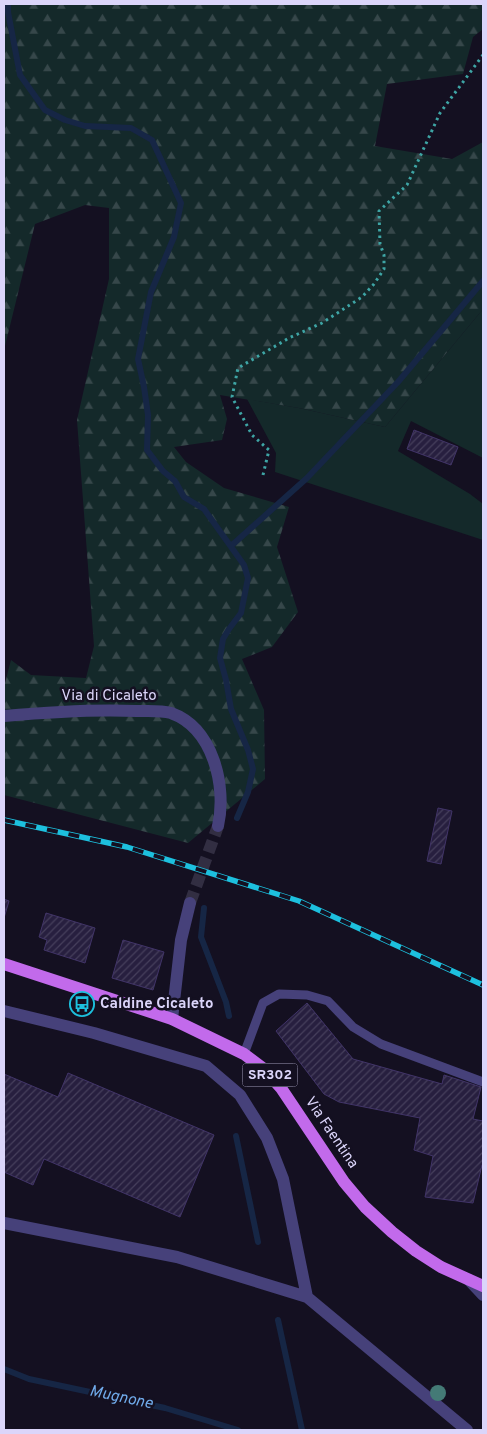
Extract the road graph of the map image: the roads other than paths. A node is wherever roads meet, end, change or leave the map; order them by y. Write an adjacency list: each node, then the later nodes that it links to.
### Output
1 (4, 716): 2 (street, Via di Cicaleto)
2 (218, 826)
3 (190, 903): 6 (street)
4 (4, 964): 6 (main road, Via Faentina / SR302)
5 (4, 1011): 13 (street)
6 (172, 1019): 7 (main road, Via Faentina / SR302)
7 (244, 1054): 8 (lane); 10 (main road, Via Faentina / SR302)
8 (483, 1082)
9 (4, 1223): 13 (street)
10 (469, 1280): 11 (main road, Via Faentina / SR302); 12 (street)
11 (483, 1286)
12 (483, 1296)
13 (307, 1297): 14 (street)
14 (467, 1430)

